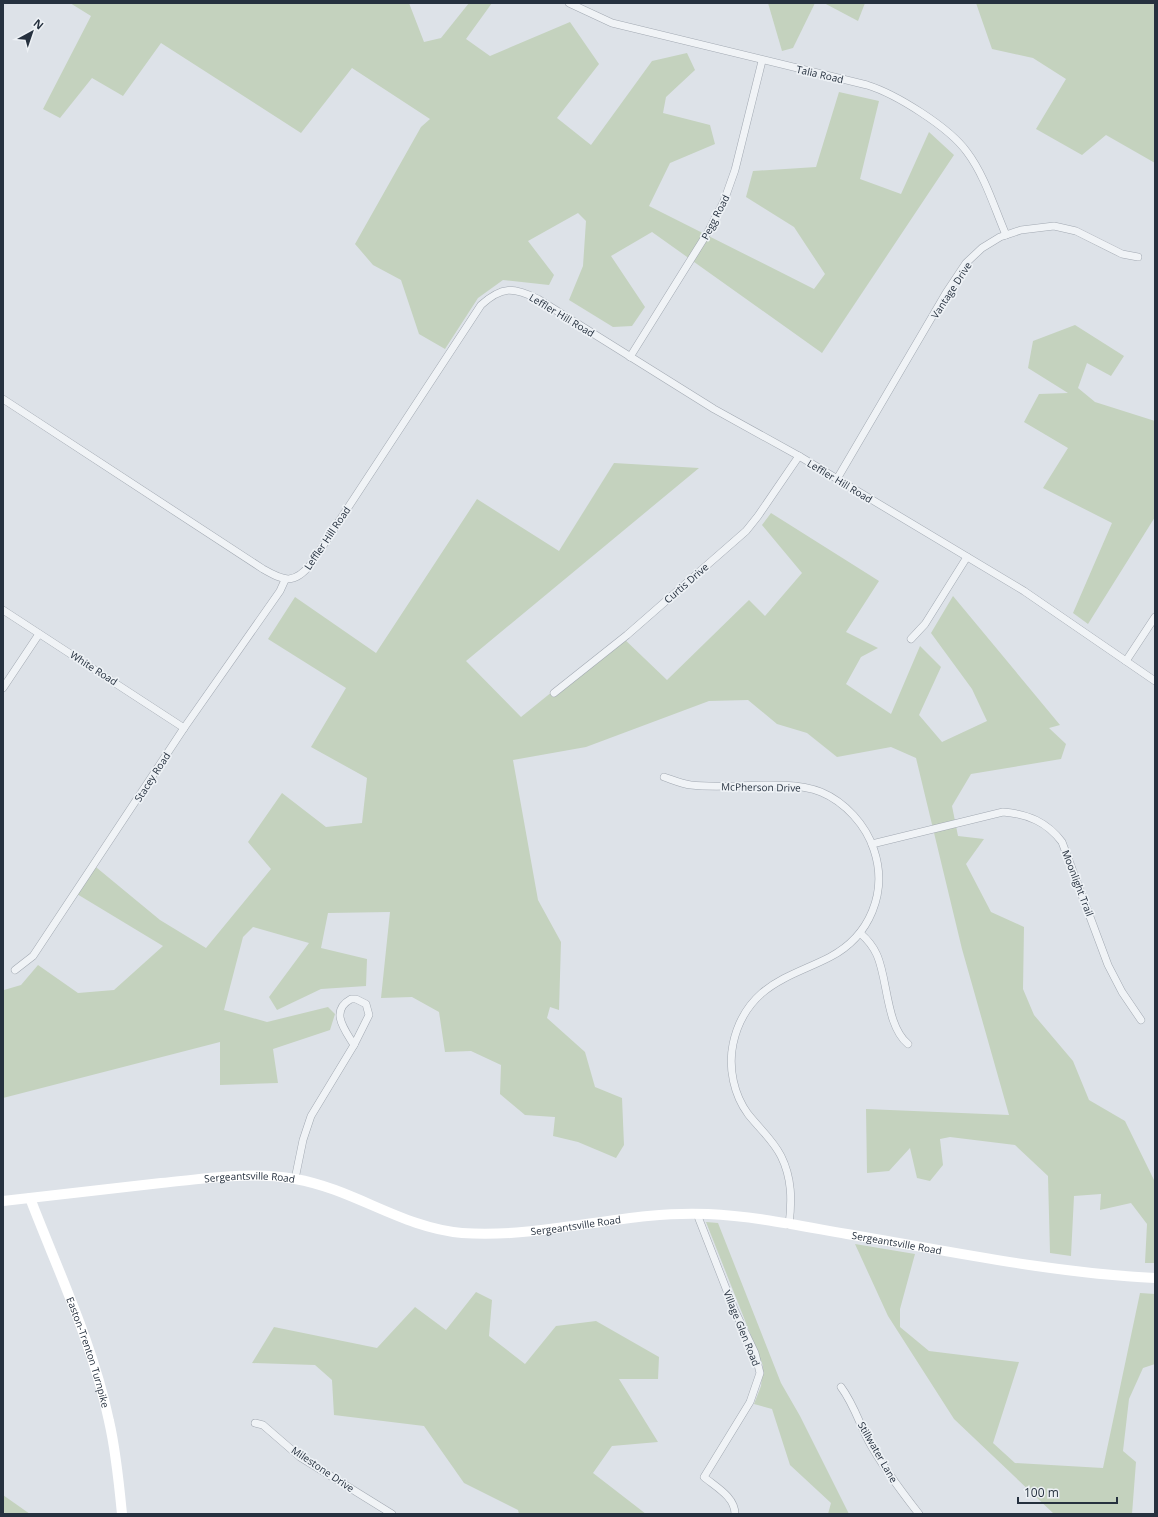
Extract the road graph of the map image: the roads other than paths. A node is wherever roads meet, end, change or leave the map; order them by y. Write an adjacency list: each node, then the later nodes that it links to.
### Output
1 (569, 3): 2 (street, Talia Road)
2 (762, 61): 3 (street, Talia Road); 5 (street, Pegg Road)
3 (1006, 235): 4 (street, Vantage Drive); 8 (street, Vantage Drive)
4 (1138, 258)
5 (630, 357): 7 (street, Leffler Hill Road); 10 (street, Leffler Hill Road)
6 (3, 399): 10 (street)
7 (799, 456): 8 (street, Leffler Hill Road); 18 (street, Curtis Drive)
8 (837, 479): 9 (street, Leffler Hill Road)
9 (967, 557): 14 (street); 15 (street, Leffler Hill Road)
10 (285, 580): 19 (street, Stacey Road)
11 (3, 610): 13 (street, White Road)
12 (1155, 617): 15 (street)
13 (40, 634): 17 (street); 19 (street, White Road)
14 (911, 639)
15 (1126, 661): 16 (street, Leffler Hill Road)
16 (1155, 681)
17 (3, 688)
18 (554, 693)
19 (184, 728): 23 (street, Stacey Road)
20 (664, 777): 21 (street, McPherson Drive)
21 (872, 844): 22 (street, McPherson Drive); 24 (street, Moonlight Trail)
22 (860, 933): 25 (street); 31 (street, McPherson Drive)
23 (15, 970)
24 (1141, 1020)
25 (908, 1044)
26 (354, 1045): 26 (street); 27 (street)
27 (295, 1179): 28 (main road, Sergeantsville Road); 30 (main road, Sergeantsville Road)
28 (30, 1198): 29 (main road, Sergeantsville Road); 35 (main road, Easton-Trenton Turnpike)
29 (3, 1201)
30 (697, 1214): 31 (main road, Sergeantsville Road); 37 (street, Village Glen Road)
31 (789, 1225): 32 (main road, Sergeantsville Road)
32 (1155, 1278)
33 (841, 1387): 38 (street, Stillwater Lane)
34 (255, 1423): 36 (street, Milestone Drive)
35 (122, 1514)
36 (392, 1514)
37 (735, 1514)
38 (919, 1514)

